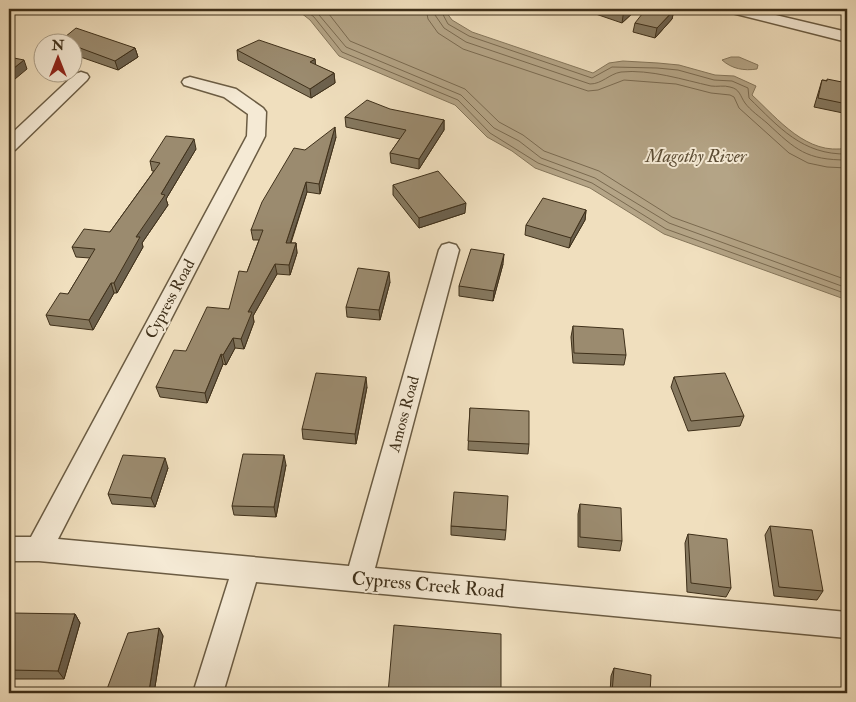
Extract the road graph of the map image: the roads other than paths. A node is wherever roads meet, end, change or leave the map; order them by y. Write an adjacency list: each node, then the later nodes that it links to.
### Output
1 (733, 9): 2 (street)
2 (847, 37)
3 (76, 82): 5 (street)
4 (190, 82): 8 (street, Cypress Road)
5 (9, 146)
6 (448, 250): 10 (street, Amoss Road)
7 (9, 549): 8 (street, Cypress Creek Road)
8 (39, 549): 9 (street, Cypress Creek Road)
9 (246, 569): 10 (street, Cypress Creek Road); 12 (street)
10 (359, 578): 11 (street, Cypress Creek Road)
11 (847, 625)
12 (208, 693)

